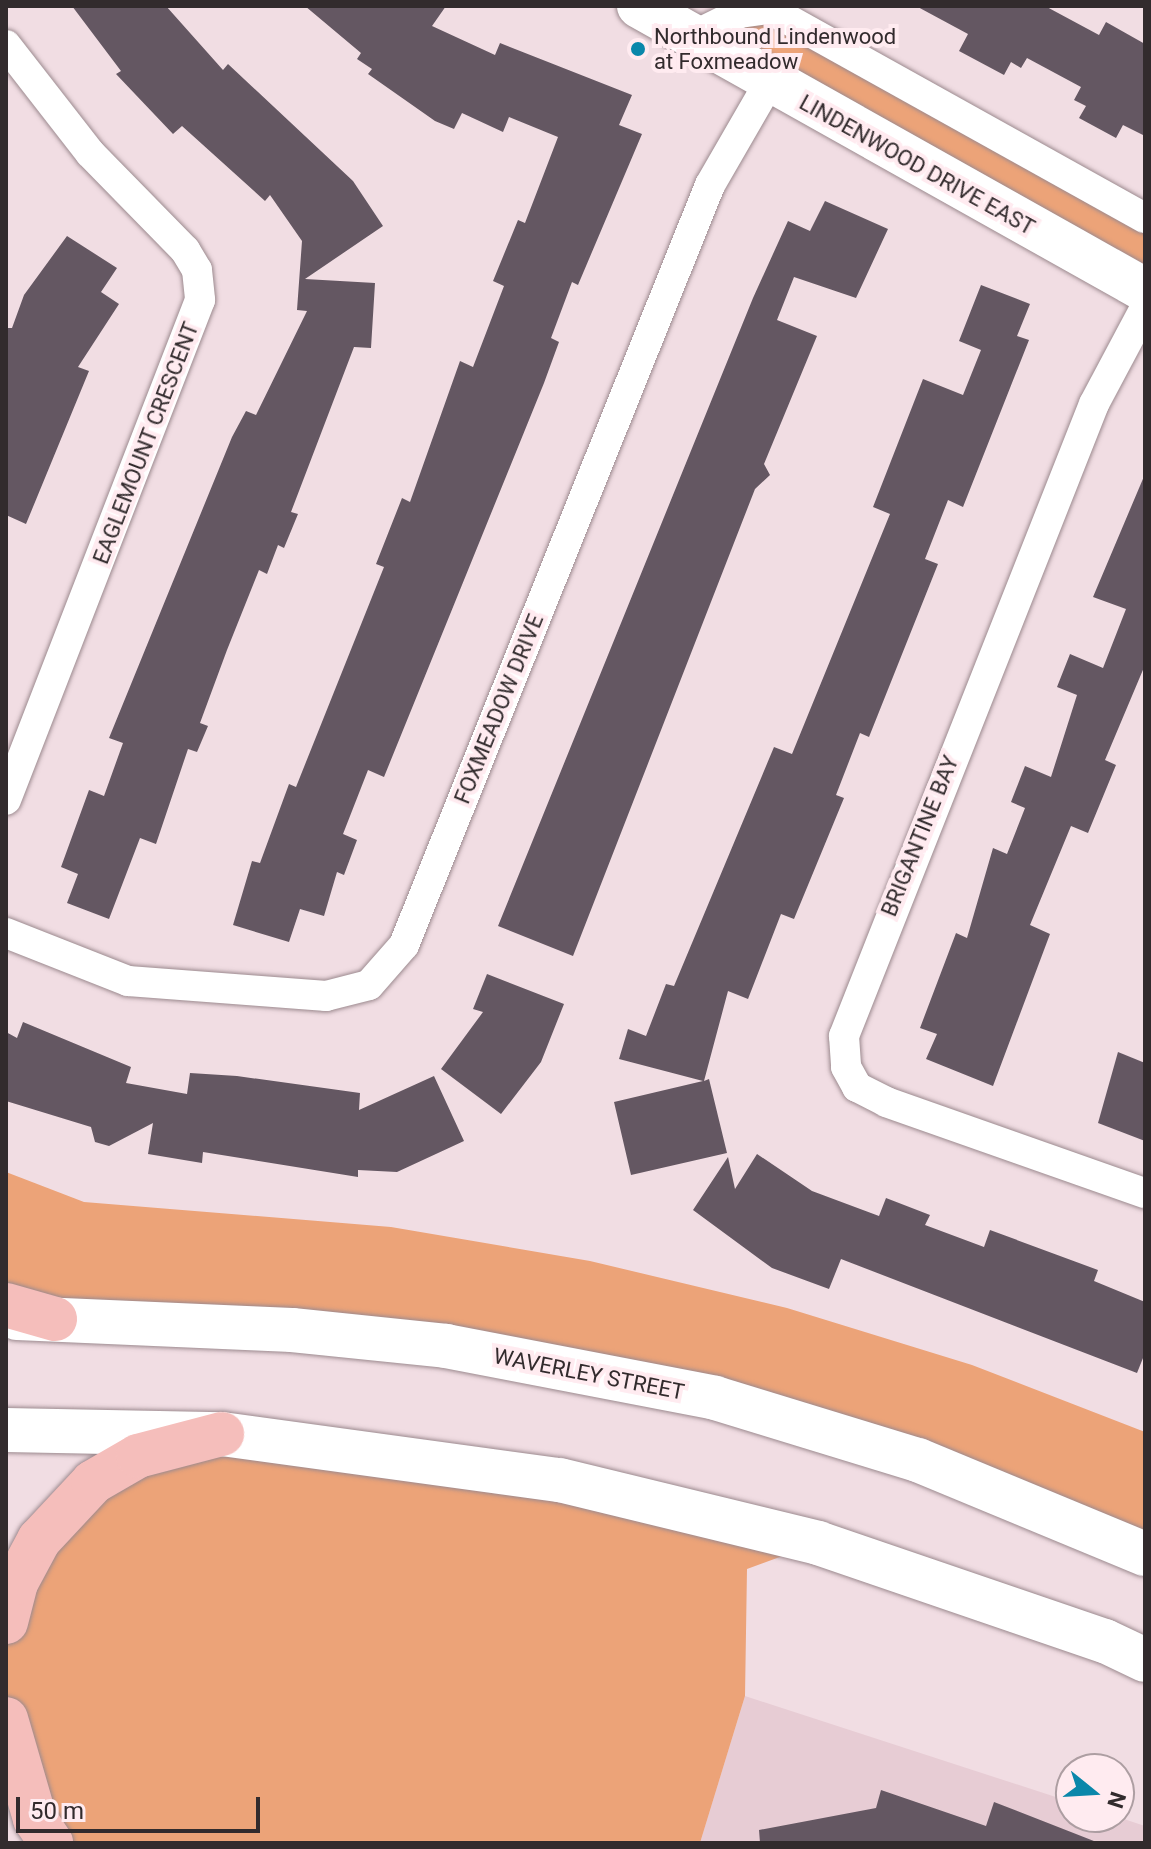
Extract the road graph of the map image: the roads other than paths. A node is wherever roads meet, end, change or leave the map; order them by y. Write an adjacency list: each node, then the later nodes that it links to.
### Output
1 (639, 6): 2 (main road, LINDENWOOD DRIVE EAST)
2 (691, 37): 4 (main road, LINDENWOOD DRIVE EAST); 5 (street)
3 (6, 45): 8 (street, EAGLEMOUNT CRESCENT)
4 (769, 83): 6 (main road, LINDENWOOD DRIVE EAST); 9 (street, FOXMEADOW DRIVE)
5 (1145, 218)
6 (1145, 290)
7 (1145, 308): 10 (street, BRIGANTINE BAY)
8 (6, 800)
9 (6, 933)
10 (1145, 1193)
11 (6, 1305): 13 (main road)
12 (6, 1318): 13 (main road, WAVERLEY STREET)
13 (55, 1319): 16 (main road, WAVERLEY STREET)
14 (6, 1430): 15 (main road)
15 (222, 1434): 17 (main road); 18 (main road)
16 (1145, 1554)
17 (6, 1622)
18 (1145, 1660)
19 (6, 1719): 22 (main road)
20 (6, 1819): 21 (main road)
21 (26, 1843)
22 (51, 1843)

